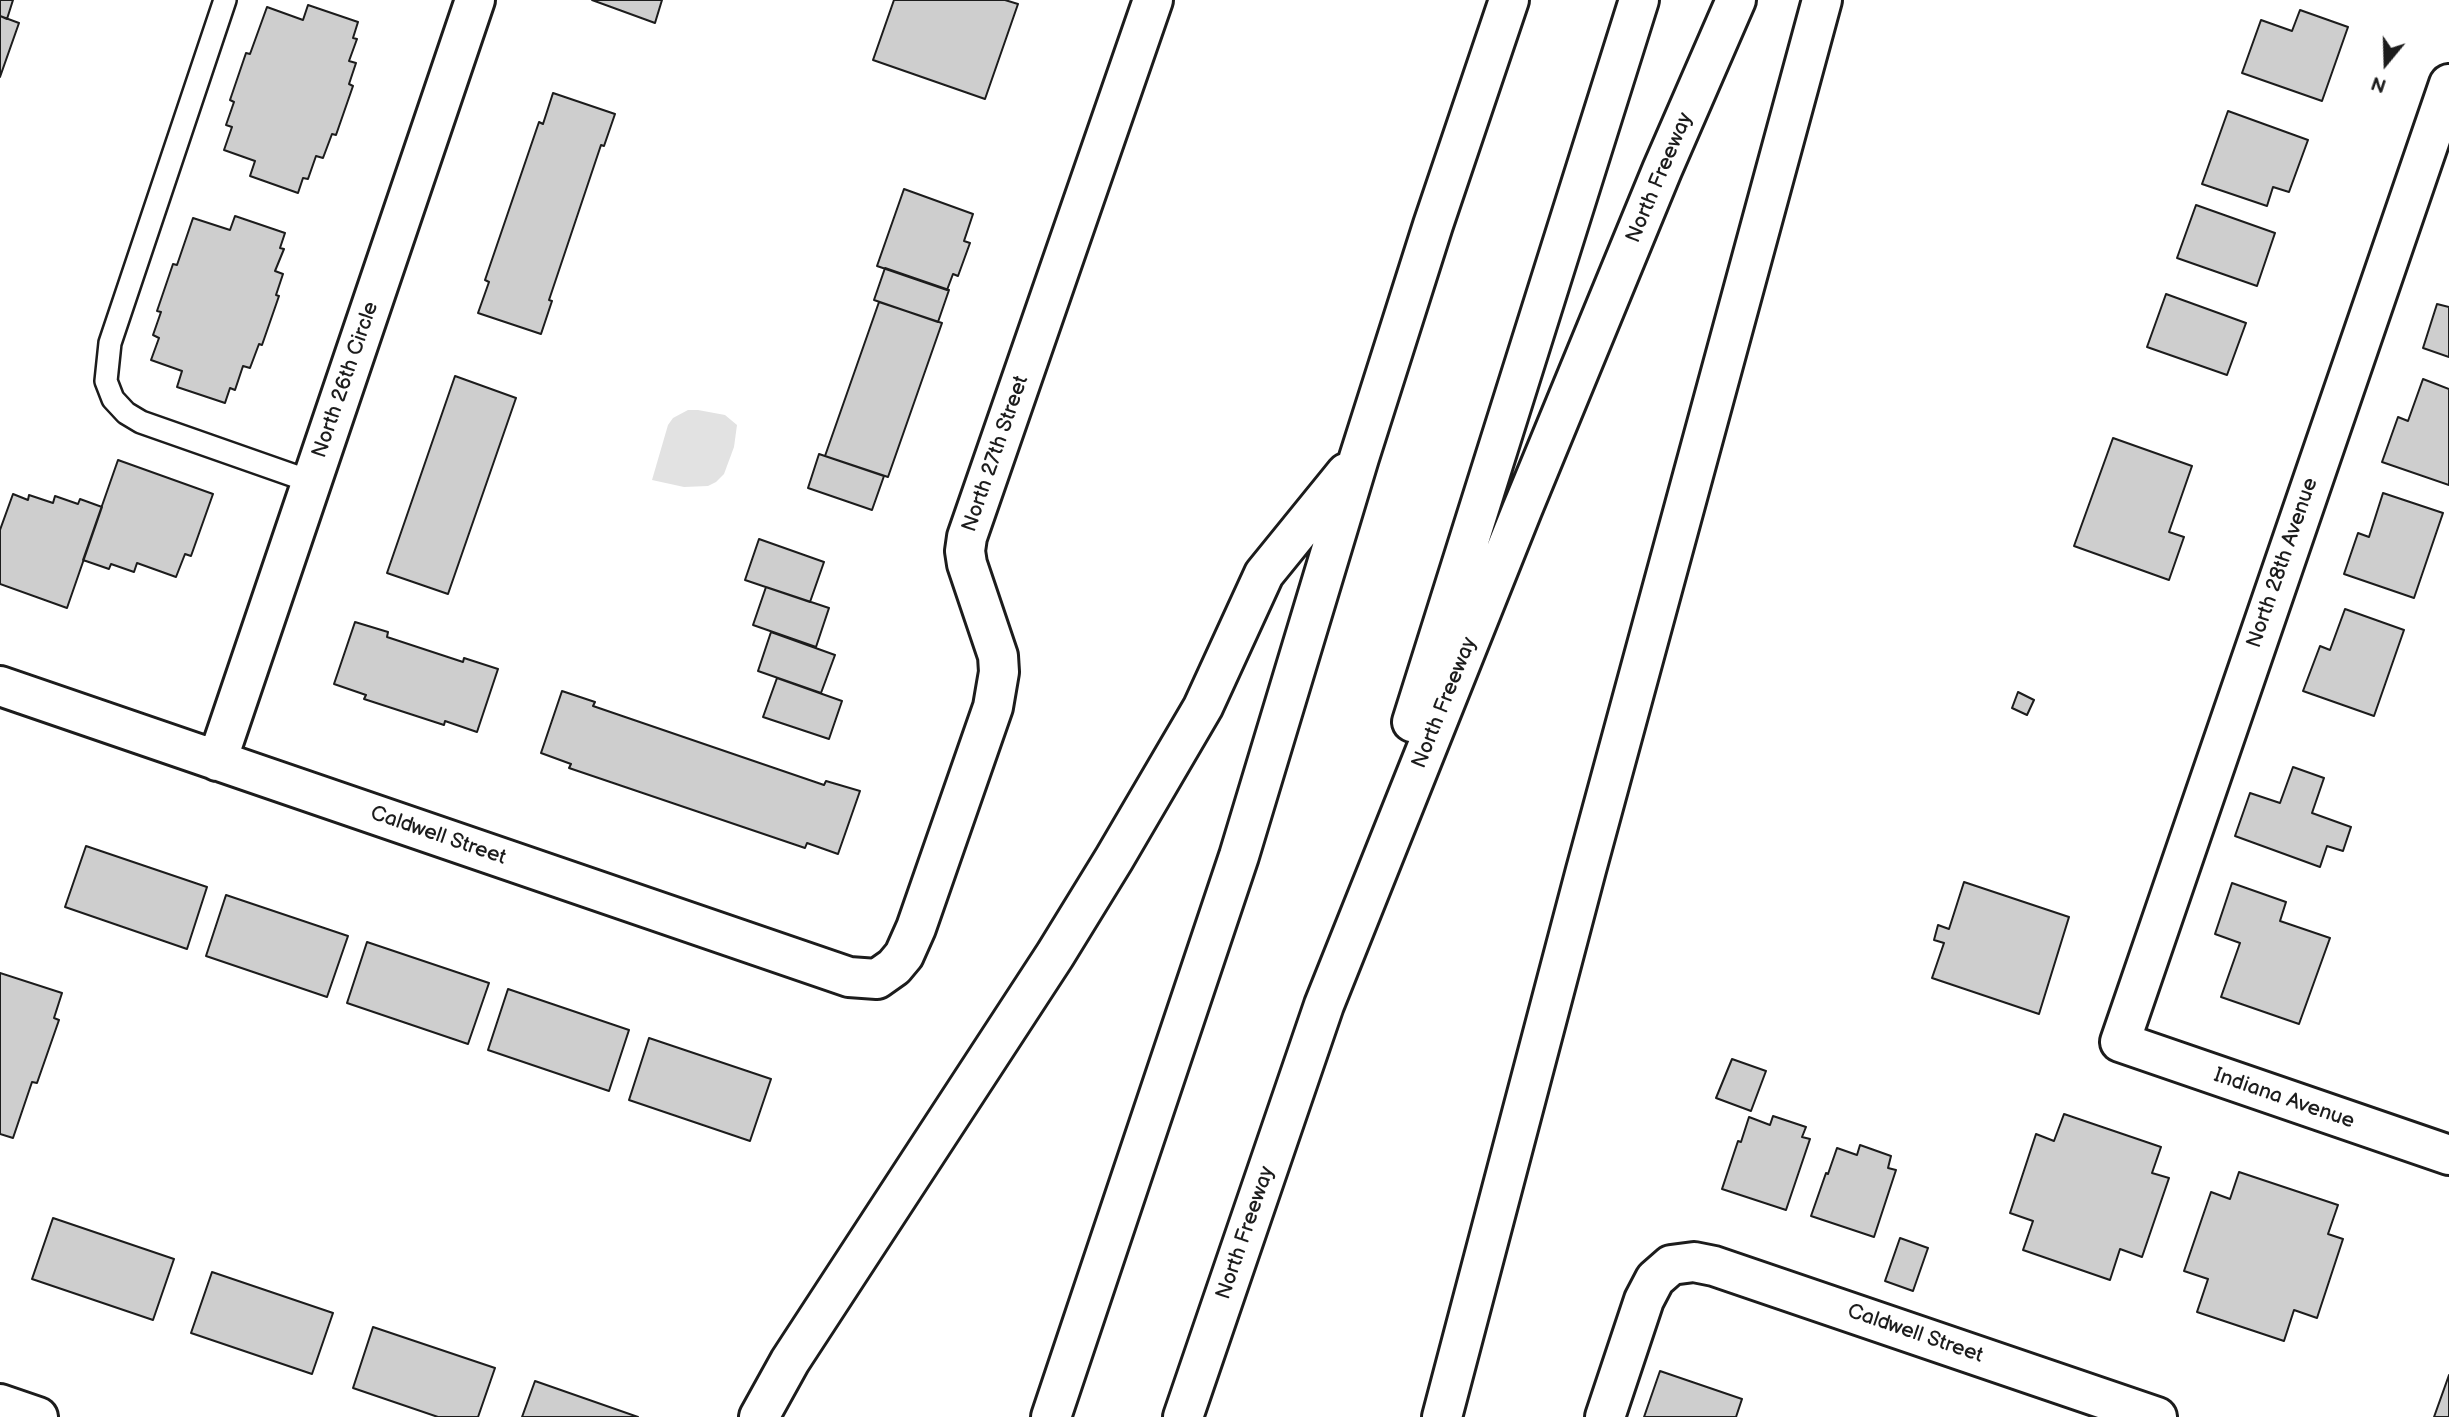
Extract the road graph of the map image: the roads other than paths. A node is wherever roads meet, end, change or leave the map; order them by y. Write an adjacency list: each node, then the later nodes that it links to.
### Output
1 (225, 0): 10 (lane)
2 (1153, 0): 13 (main road, North 27th Street)
3 (1509, 0): 9 (main road)
4 (1639, 0): 14 (main road)
5 (1736, 0): 14 (main road, North Freeway)
6 (1822, 0): 22 (main road)
7 (466, 2): 10 (main road, North 26th Circle)
8 (2449, 84): 15 (main road, North 28th Avenue)
9 (1359, 458): 19 (main road); 20 (main road)
10 (312, 482): 12 (main road, North 26th Circle)
11 (0, 686): 12 (main road, Caldwell Street)
12 (217, 761): 13 (main road, Caldwell Street)
13 (877, 979)
14 (1324, 1005): 21 (main road, North Freeway)
15 (2120, 1042): 16 (main road, Indiana Avenue)
16 (2449, 1155)
17 (0, 1404): 18 (main road)
18 (38, 1417)
19 (759, 1417)
20 (1051, 1417)
21 (1183, 1417)
22 (1442, 1417)
23 (1605, 1417): 24 (main road, Caldwell Street)
24 (2157, 1417)

